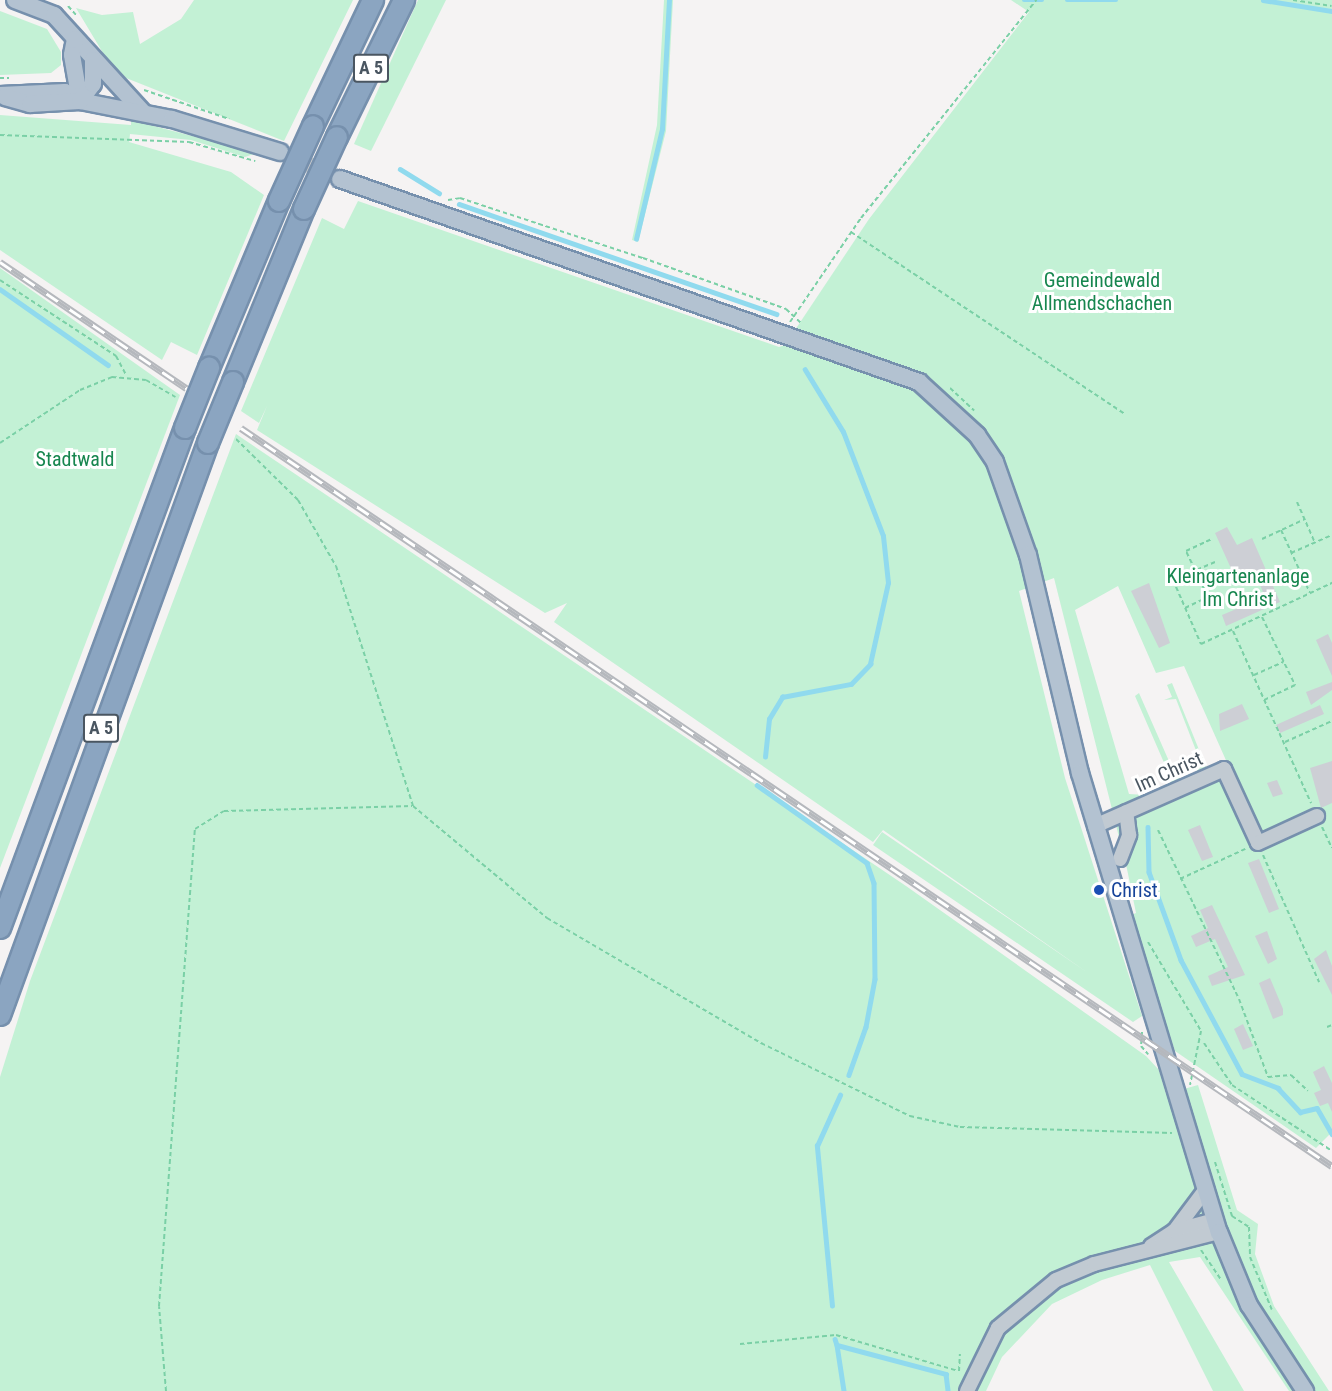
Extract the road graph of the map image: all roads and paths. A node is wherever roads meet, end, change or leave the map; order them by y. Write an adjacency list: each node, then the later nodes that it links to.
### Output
1 (15, 0): 7 (main road)
2 (374, 0): 55 (highway, A 5, bridge)
3 (404, 0): 57 (highway, A 5, bridge)
4 (1036, 0): 19 (path)
5 (1293, 0): 6 (path)
6 (1332, 6)
7 (75, 39): 8 (main road); 11 (main road)
8 (93, 60): 11 (main road); 12 (main road)
9 (132, 86): 13 (path)
10 (0, 95): 11 (main road)
11 (81, 101): 12 (main road)
12 (143, 112): 15 (main road)
13 (232, 120)
14 (0, 135): 16 (path)
15 (280, 152)
16 (266, 162)
17 (340, 179): 49 (main road)
18 (444, 201): 19 (path)
19 (851, 232): 23 (path)
20 (0, 279): 21 (path)
21 (126, 375): 22 (path); 25 (path)
22 (176, 397)
23 (1125, 414)
24 (236, 439): 46 (path)
25 (0, 444)
26 (1297, 502): 27 (path)
27 (1305, 519): 28 (path); 32 (path)
28 (1281, 530): 31 (path); 33 (path)
29 (1332, 535): 32 (path)
30 (1212, 538): 35 (path)
31 (1262, 539)
32 (1315, 543): 33 (path)
33 (1292, 553): 37 (path)
34 (1215, 562): 35 (path)
35 (1195, 570): 38 (path); 38 (path)
36 (1332, 583): 37 (path)
37 (1310, 593): 39 (path)
38 (1185, 608): 40 (path)
39 (1262, 617): 40 (path); 41 (path)
40 (1233, 631): 42 (path)
41 (1283, 662): 42 (path); 43 (path)
42 (1254, 675): 43 (path)
43 (1264, 700): 45 (path)
44 (1332, 721): 45 (path)
45 (1284, 742): 48 (path)
46 (413, 806): 64 (path); 76 (path)
47 (1126, 812): 49 (street, Im Christ); 51 (street, Im Christ); 53 (street)
48 (1317, 816): 51 (street); 52 (path)
49 (1095, 826): 66 (main road)
50 (1158, 830): 54 (path)
51 (1258, 843): 54 (path); 56 (path)
52 (1332, 848)
53 (1120, 859)
54 (1180, 879): 63 (path)
55 (0, 928)
56 (1319, 982)
57 (0, 1015)
58 (1332, 1025): 60 (path)
59 (1142, 1026): 62 (path)
60 (1327, 1027)
61 (1203, 1041): 65 (path)
62 (1155, 1063)
63 (1308, 1091)
64 (1175, 1122)
65 (1332, 1151)
66 (1206, 1189): 68 (main road); 69 (street)
67 (1228, 1204): 73 (path)
68 (1217, 1226): 69 (street); 70 (street); 78 (main road)
69 (1174, 1231): 70 (street)
70 (1144, 1250): 77 (street)
71 (1201, 1250): 72 (path)
72 (1190, 1252)
73 (1265, 1296)
74 (740, 1344): 75 (path)
75 (958, 1371)
76 (166, 1391)
77 (967, 1391)
78 (1305, 1391)

